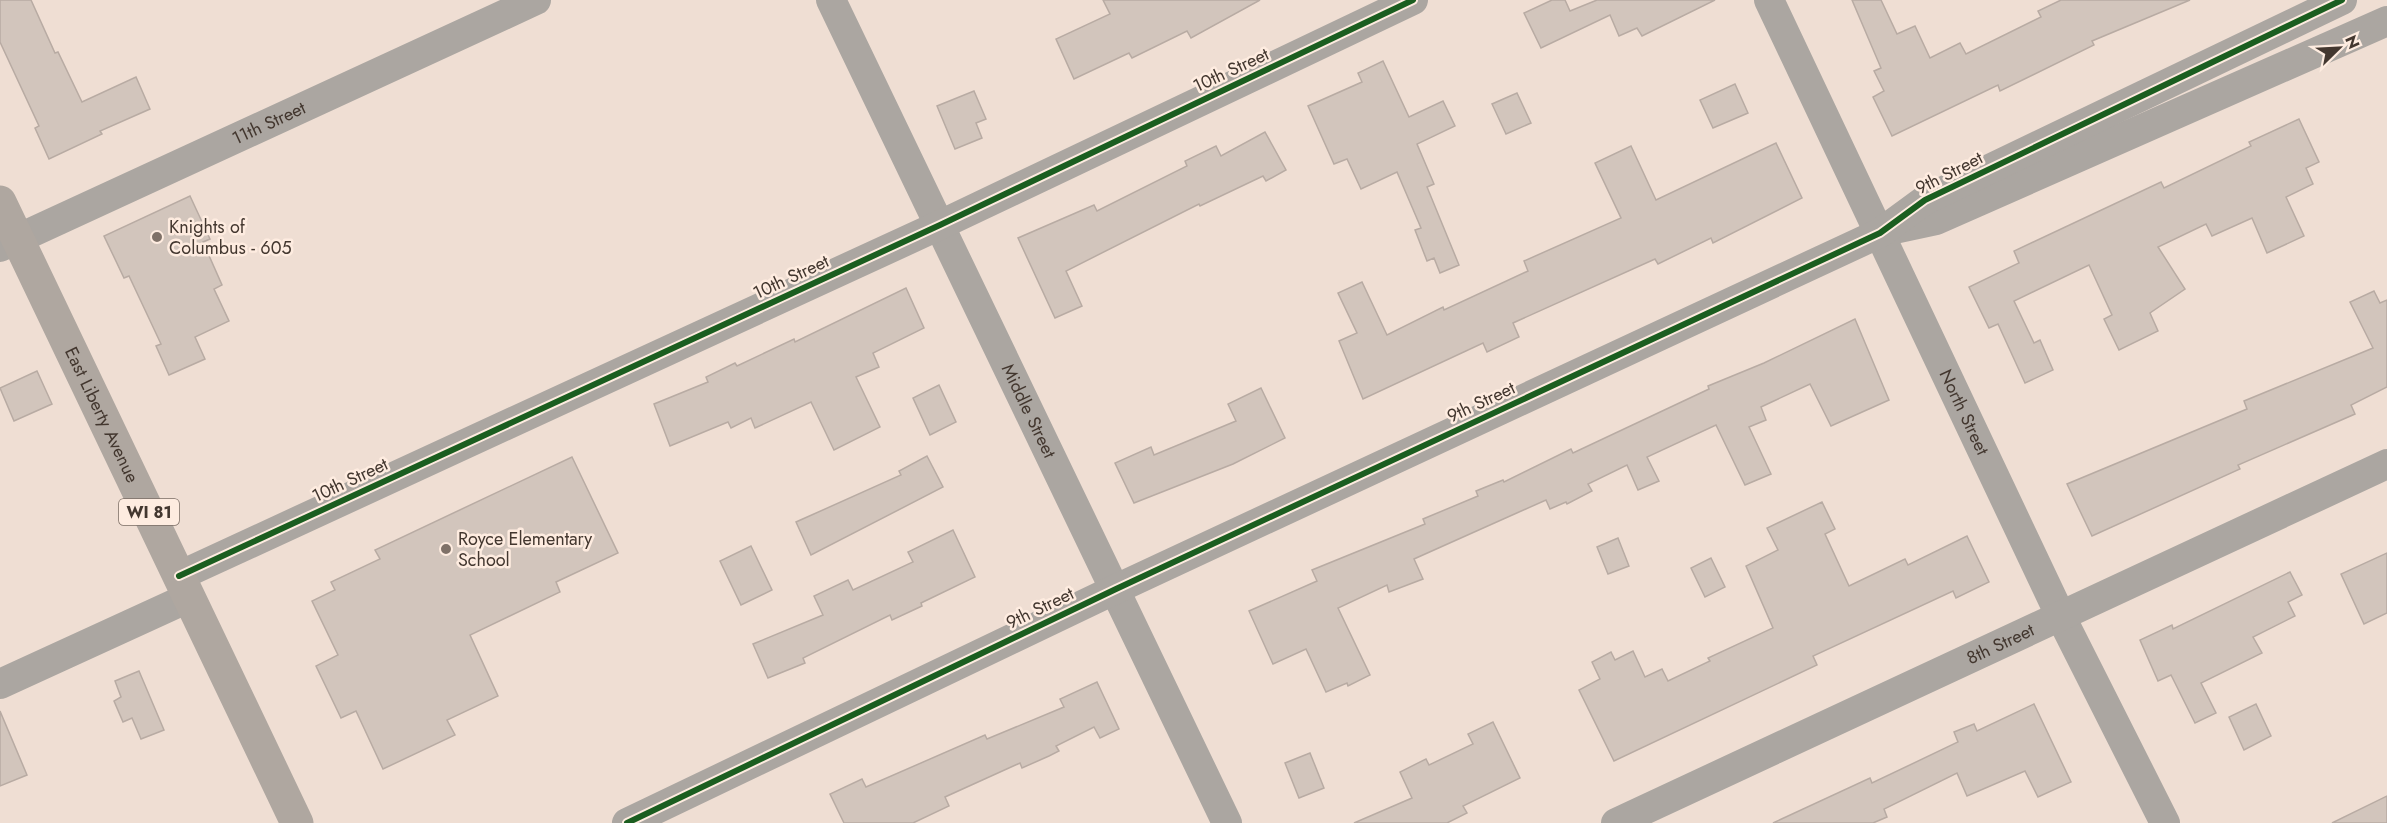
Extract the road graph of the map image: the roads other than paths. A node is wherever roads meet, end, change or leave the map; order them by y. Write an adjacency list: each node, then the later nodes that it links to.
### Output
1 (536, 0): 10 (street, 11th Street)
2 (831, 0): 8 (street, Middle Street)
3 (1413, 0): 8 (street, 10th Street)
4 (1769, 0): 9 (street, North Street)
5 (2342, 0): 9 (street, 9th Street)
6 (2387, 21): 9 (street, 9th Street)
7 (0, 202): 10 (main road, East Liberty Avenue / WI 81)
8 (940, 225): 12 (street, 10th Street); 13 (street, Middle Street)
9 (1880, 232): 13 (street, 9th Street); 14 (street, North Street)
10 (9, 243): 12 (main road, East Liberty Avenue / WI 81)
11 (2387, 464): 14 (street, 8th Street)
12 (184, 586): 15 (street, 10th Street); 16 (main road, East Liberty Avenue / WI 81)
13 (1116, 589): 17 (street, 9th Street); 18 (street, Middle Street)
14 (2061, 617): 19 (street, 8th Street); 20 (street, North Street)
15 (0, 684)
16 (297, 823)
17 (627, 823)
18 (1227, 823)
19 (1616, 823)
20 (2165, 823)

